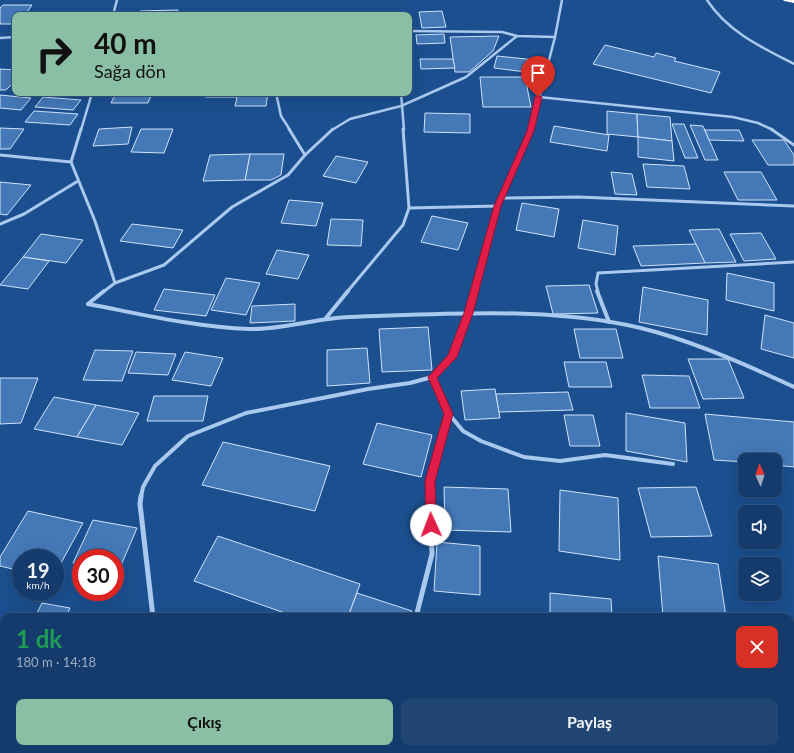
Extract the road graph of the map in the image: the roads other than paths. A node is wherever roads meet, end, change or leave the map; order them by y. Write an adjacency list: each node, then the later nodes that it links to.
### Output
1 (117, 0): 6 (street)
2 (562, 0): 11 (street)
3 (707, 0): 12 (street)
4 (786, 0): 5 (highway)
5 (794, 1)
6 (114, 12)
7 (412, 31): 8 (street)
8 (517, 36): 11 (street); 17 (street)
9 (12, 37): 10 (street)
10 (0, 38)
11 (554, 38): 16 (street)
12 (794, 64)
13 (91, 96): 21 (street)
14 (277, 96): 20 (street)
15 (401, 96): 17 (street)
16 (538, 97): 18 (street); 23 (street)
17 (401, 106): 20 (street); 26 (street)
18 (794, 145)
19 (0, 155): 21 (street)
20 (305, 155): 29 (street)
21 (71, 162): 22 (street)
22 (78, 181): 27 (street); 29 (street)
23 (501, 198): 24 (street); 25 (street)
24 (498, 206): 26 (street); 30 (street)
25 (794, 206)
26 (408, 208): 31 (street)
27 (0, 224)
28 (794, 262): 32 (street)
29 (115, 283): 31 (street)
30 (468, 313): 31 (street); 32 (street); 33 (street)
31 (326, 318)
32 (609, 322): 34 (street)
33 (432, 377): 35 (street); 37 (street)
34 (794, 387)
35 (449, 414): 36 (street); 38 (street)
36 (673, 464)
37 (153, 613)
38 (417, 613)

